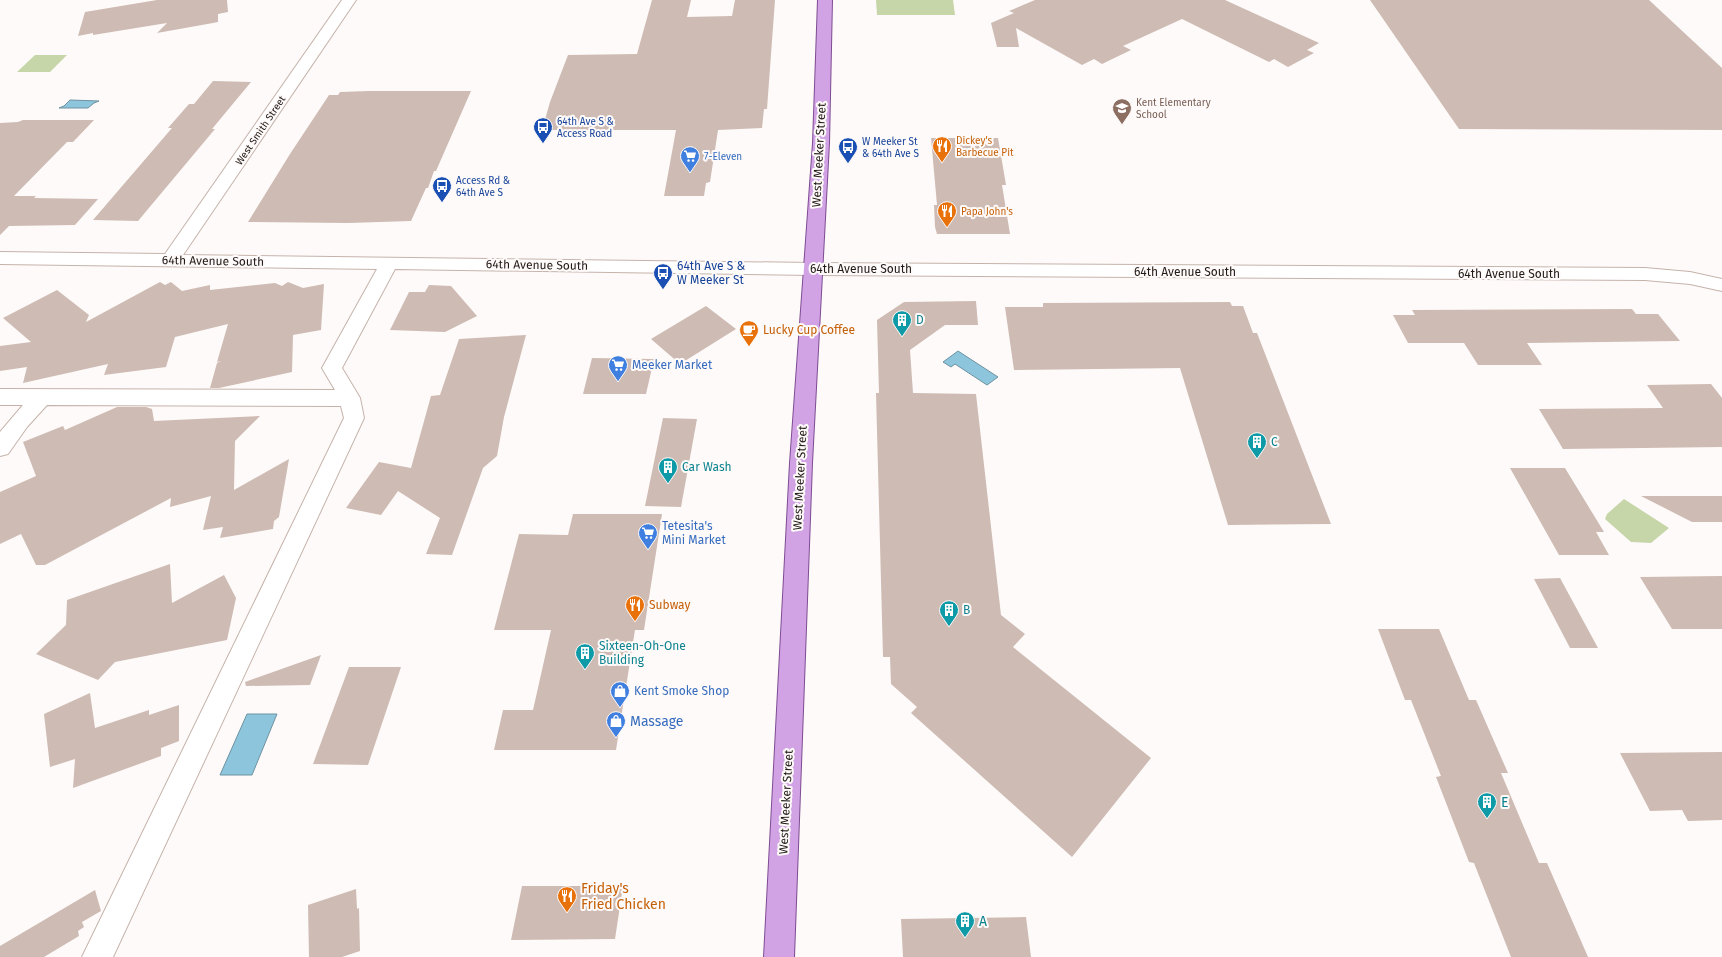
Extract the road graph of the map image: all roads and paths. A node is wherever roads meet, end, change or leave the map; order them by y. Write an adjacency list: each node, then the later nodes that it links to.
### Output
1 (349, 0): 4 (street, West Smith Street)
2 (825, 0): 6 (main road, West Meeker Street)
3 (0, 258): 4 (street, 64th Avenue South)
4 (170, 260): 5 (street, 64th Avenue South)
5 (389, 263): 6 (street, 64th Avenue South); 10 (street)
6 (813, 269): 7 (street, 64th Avenue South); 13 (main road, West Meeker Street)
7 (1722, 285)
8 (0, 397): 9 (street)
9 (42, 397): 10 (street); 11 (street)
10 (350, 398): 12 (street)
11 (0, 448)
12 (97, 957)
13 (779, 957)

